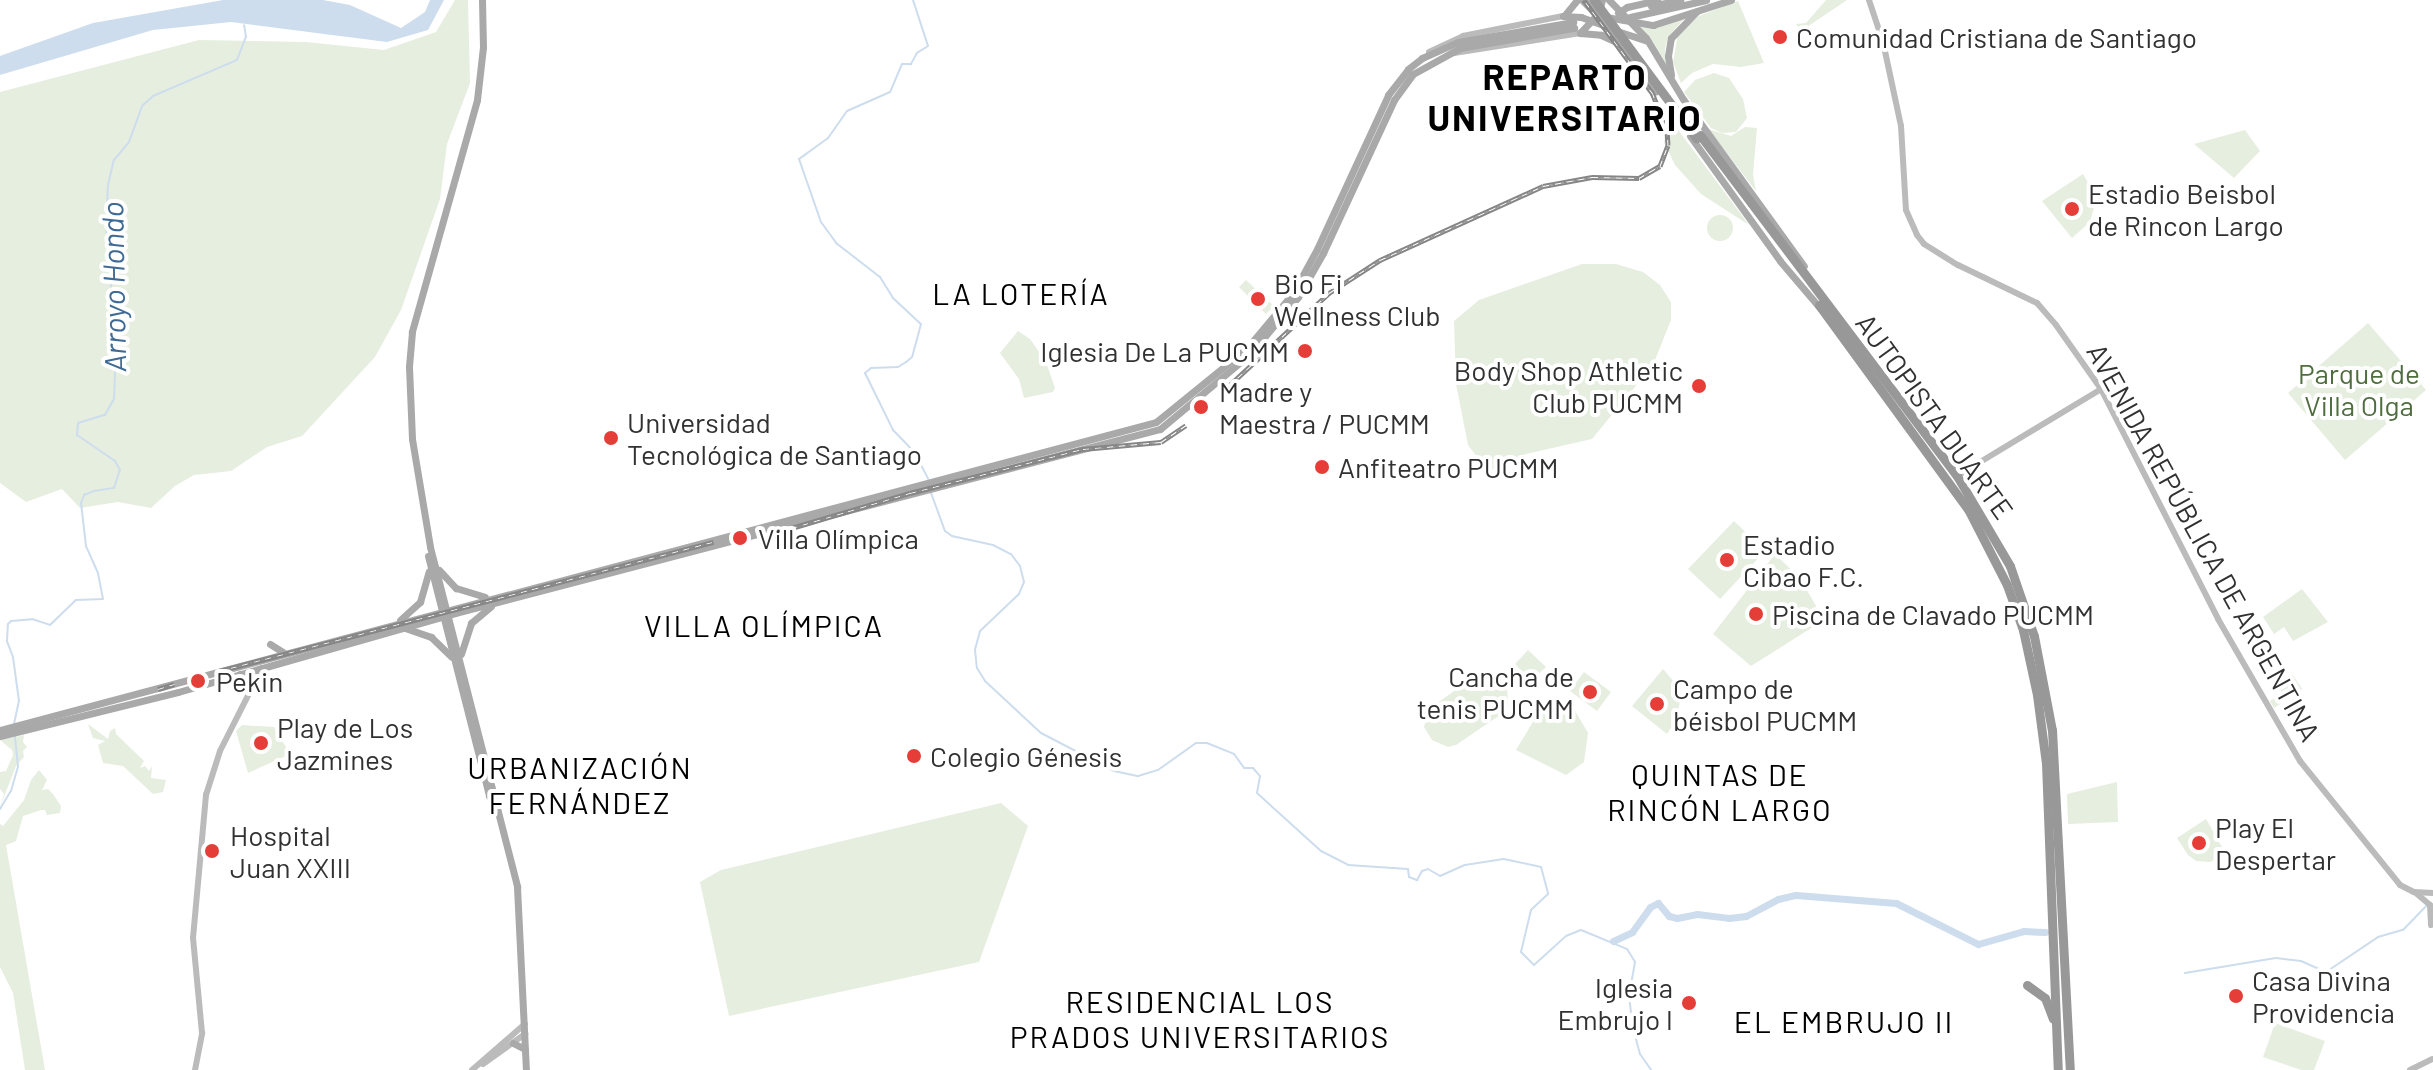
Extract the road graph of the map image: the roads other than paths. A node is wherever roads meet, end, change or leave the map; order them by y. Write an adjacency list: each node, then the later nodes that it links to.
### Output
1 (482, 0): 31 (main road)
2 (1610, 0): 9 (main road); 9 (main road)
3 (1657, 0): 9 (main road)
4 (1680, 0): 9 (main road)
5 (1731, 0): 8 (main road)
6 (1869, 0): 29 (main road, AVENIDA REPÚBLICA DE ARGENTINA)
7 (1592, 1): 10 (main road); 11 (main road, AUTOPISTA DUARTE); 22 (highway, AUTOPISTA DUARTE, bridge)
8 (1704, 4): 9 (main road); 9 (main road); 19 (main road)
9 (1629, 13): 12 (main road); 12 (main road); 16 (main road)
10 (1563, 16): 11 (main road); 18 (main road)
11 (1596, 18): 12 (main road); 13 (main road, AUTOPISTA DUARTE); 14 (main road)
12 (1615, 19): 13 (main road)
13 (1610, 27): 15 (main road); 17 (main road, AUTOPISTA DUARTE)
14 (1576, 28): 17 (main road); 18 (main road); 18 (main road)
15 (1633, 34): 16 (main road); 17 (main road)
16 (1651, 45): 19 (main road)
17 (1623, 48): 27 (main road, AUTOPISTA DUARTE)
18 (1425, 61): 32 (main road)
19 (1683, 99): 20 (main road)
20 (1692, 111): 21 (main road); 24 (main road)
21 (1701, 118)
22 (1698, 136): 27 (highway, AUTOPISTA DUARTE); 28 (highway, AUTOPISTA DUARTE)
23 (1759, 196): 24 (main road)
24 (1761, 206): 25 (main road)
25 (1769, 217): 26 (main road); 28 (main road)
26 (1789, 240)
27 (1826, 314): 30 (highway, AUTOPISTA DUARTE)
28 (1850, 334): 30 (highway, AUTOPISTA DUARTE)
29 (2101, 389): 30 (main road); 45 (main road, AVENIDA REPÚBLICA DE ARGENTINA)
30 (1953, 478): 50 (highway, AUTOPISTA DUARTE); 59 (highway, AUTOPISTA DUARTE)
31 (431, 560): 32 (main road); 33 (main road); 34 (main road)
32 (496, 600): 33 (main road); 38 (main road)
33 (445, 613): 34 (main road); 38 (main road)
34 (400, 625): 36 (main road); 38 (main road); 39 (main road)
35 (270, 644): 36 (main road)
36 (285, 652): 37 (main road)
37 (266, 657): 39 (main road); 42 (main road)
38 (458, 663): 49 (main road)
39 (262, 667): 40 (main road); 41 (main road)
40 (240, 674): 41 (main road); 42 (main road)
41 (252, 688): 55 (main road)
42 (36, 724): 43 (main road); 44 (main road)
43 (0, 730)
44 (0, 736)
45 (2414, 892): 46 (main road); 47 (main road)
46 (2433, 893)
47 (2433, 923)
48 (2027, 985): 50 (highway)
49 (525, 1024): 51 (main road); 56 (main road)
50 (2057, 1030): 58 (highway, AUTOPISTA DUARTE)
51 (525, 1034): 52 (main road); 53 (main road)
52 (513, 1043): 53 (main road); 56 (main road)
53 (525, 1049): 57 (main road)
54 (2433, 1059): 60 (main road)
55 (195, 1070)
56 (473, 1070)
57 (526, 1070)
58 (2058, 1070)
59 (2070, 1070)
60 (2410, 1070)

